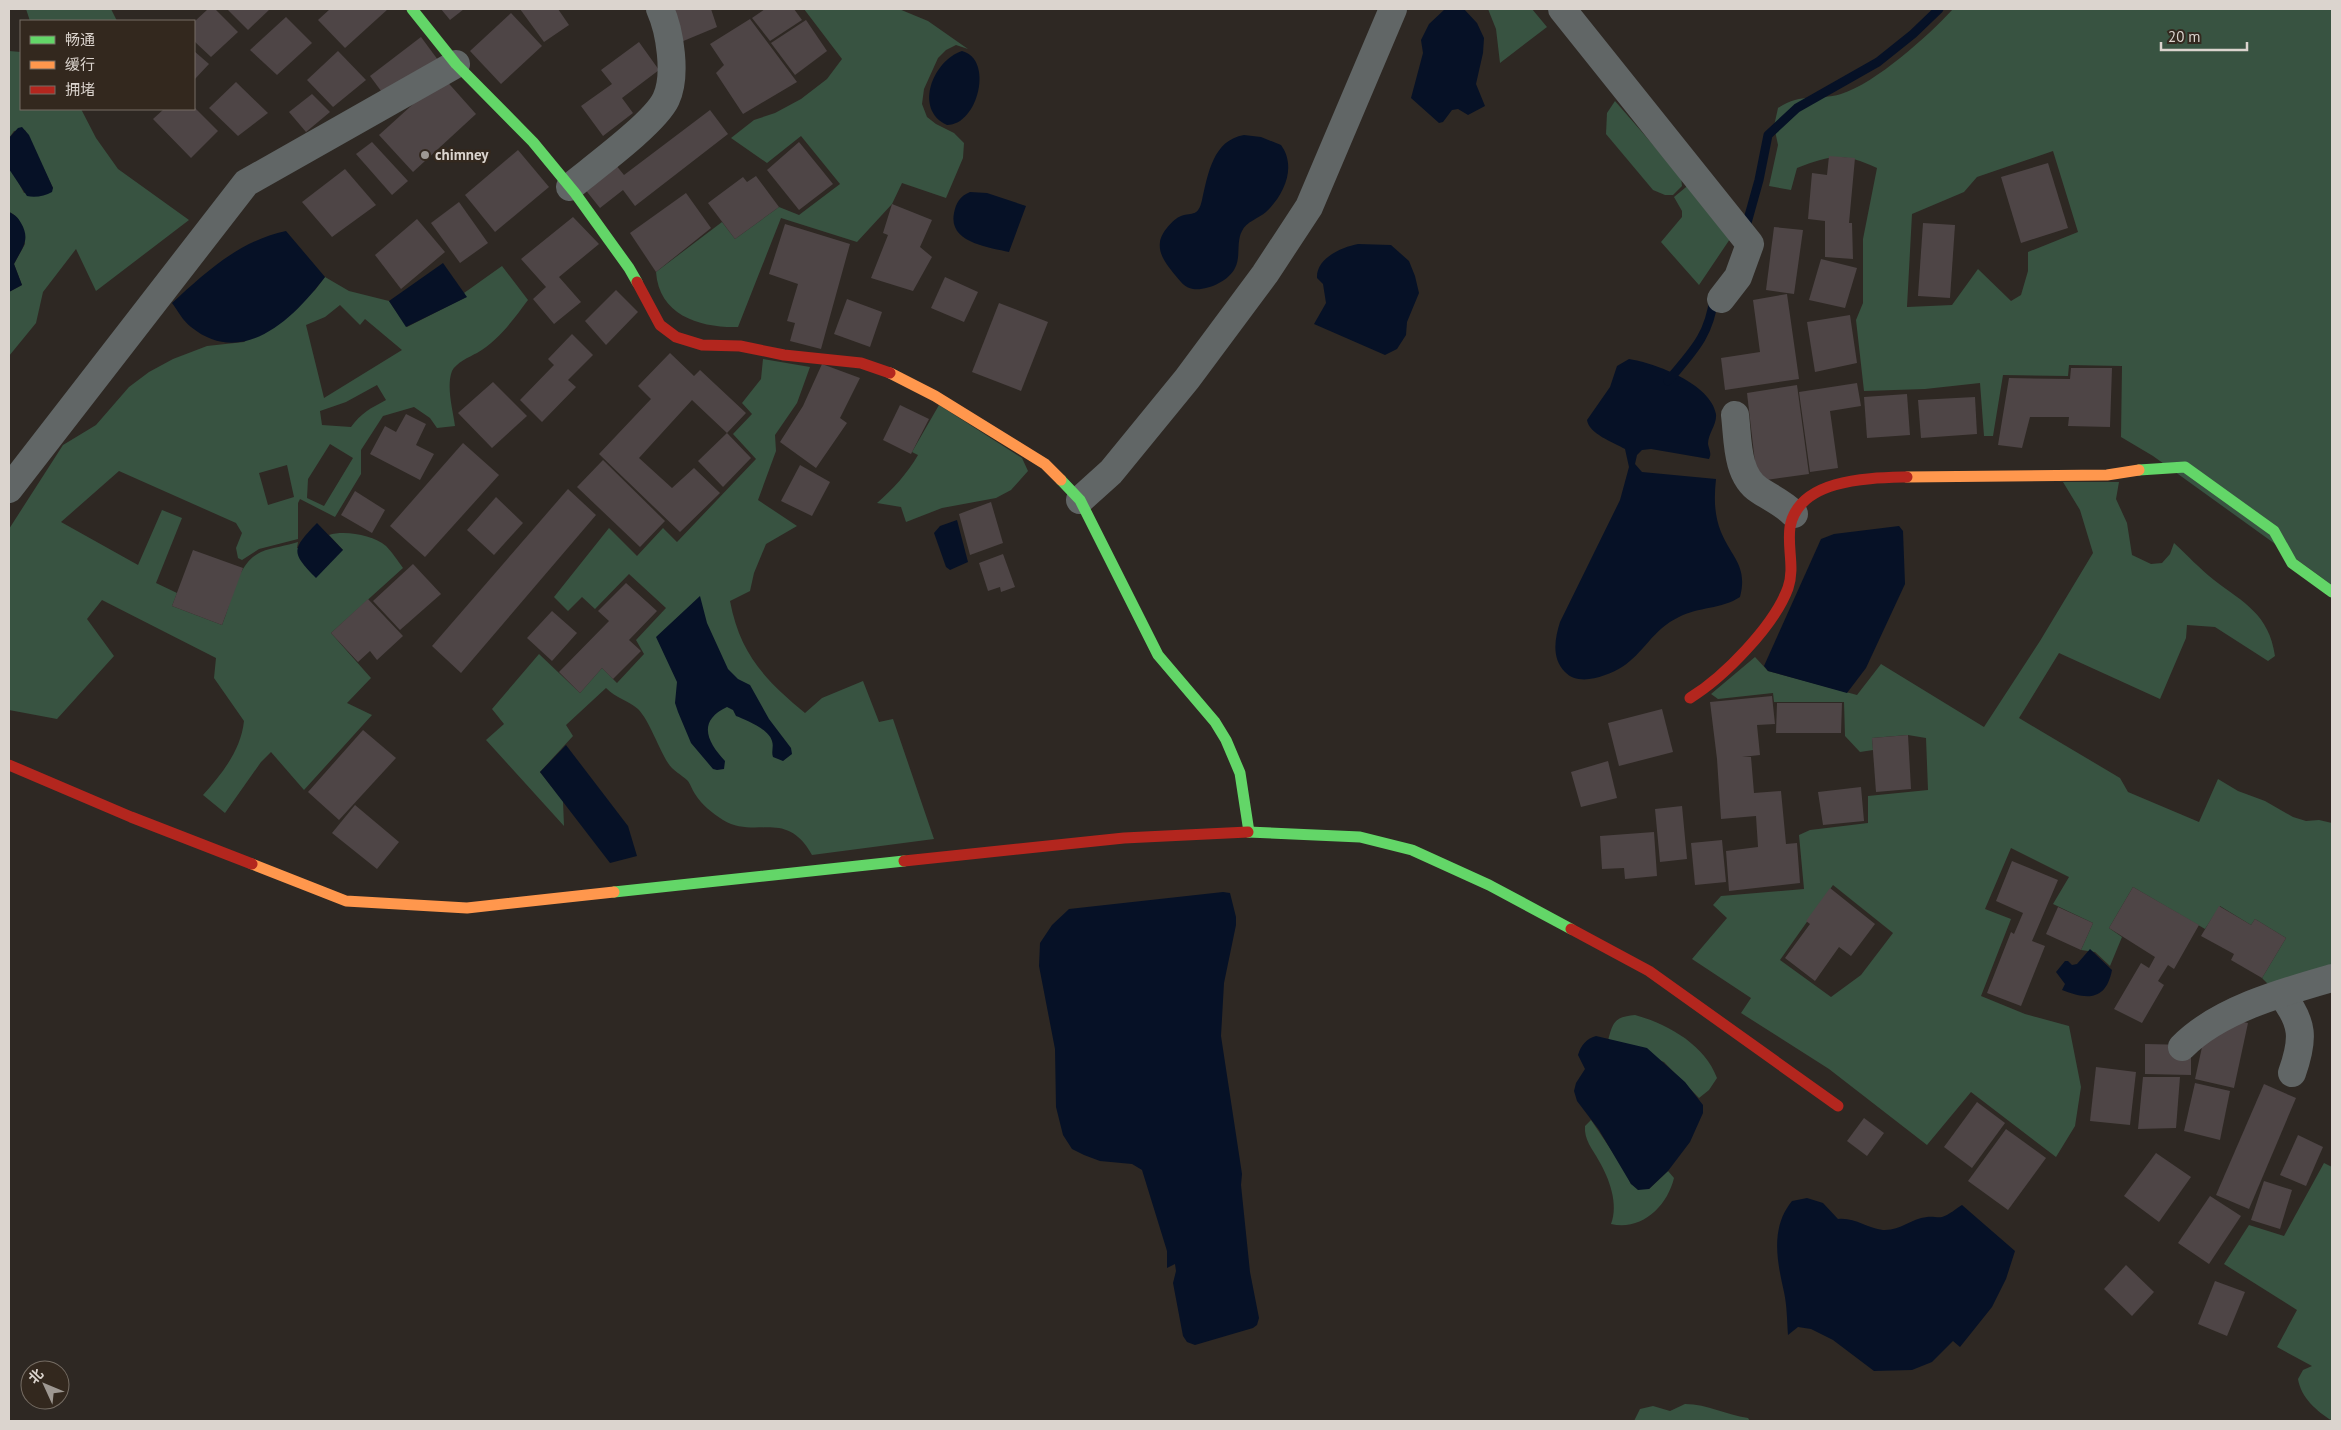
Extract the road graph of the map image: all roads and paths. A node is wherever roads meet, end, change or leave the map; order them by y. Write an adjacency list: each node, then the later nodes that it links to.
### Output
1 (412, 9): 5 (street)
2 (660, 9): 6 (street)
3 (1393, 9): 10 (street)
4 (1562, 9): 7 (street)
5 (456, 64): 6 (street); 9 (street)
6 (570, 187): 10 (street)
7 (1721, 299)
8 (1735, 415): 11 (street)
9 (9, 489)
10 (1080, 500): 15 (street)
11 (1794, 514): 12 (street); 13 (street)
12 (2332, 592)
13 (1690, 698)
14 (9, 765): 15 (street)
15 (1249, 832): 20 (street)
16 (2332, 978): 17 (street)
17 (2281, 994): 18 (street); 19 (street)
18 (2182, 1047)
19 (2292, 1072)
20 (1838, 1106)

